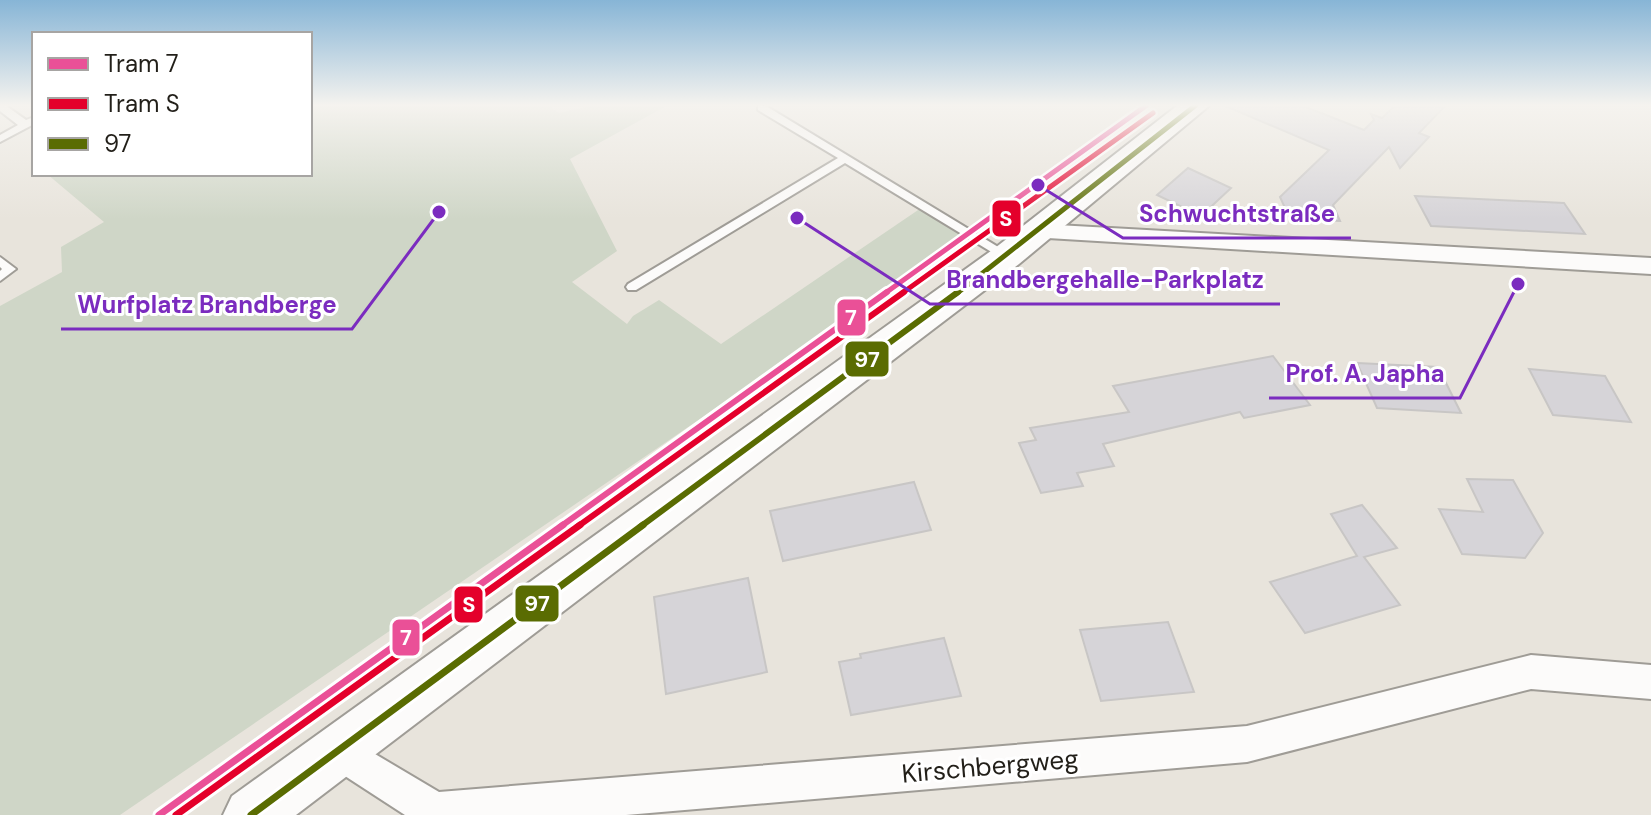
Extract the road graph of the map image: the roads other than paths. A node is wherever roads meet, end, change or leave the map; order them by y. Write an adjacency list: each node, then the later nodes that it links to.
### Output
1 (818, 143): 3 (lane)
2 (1149, 143): 4 (main road)
3 (844, 159): 4 (lane); 8 (lane)
4 (1023, 244): 6 (street); 10 (main road)
5 (0, 261): 7 (lane)
6 (1651, 266)
7 (0, 277)
8 (632, 287)
9 (1651, 682): 10 (street, Kirschbergweg)
10 (338, 750): 11 (main road)
11 (251, 815)

